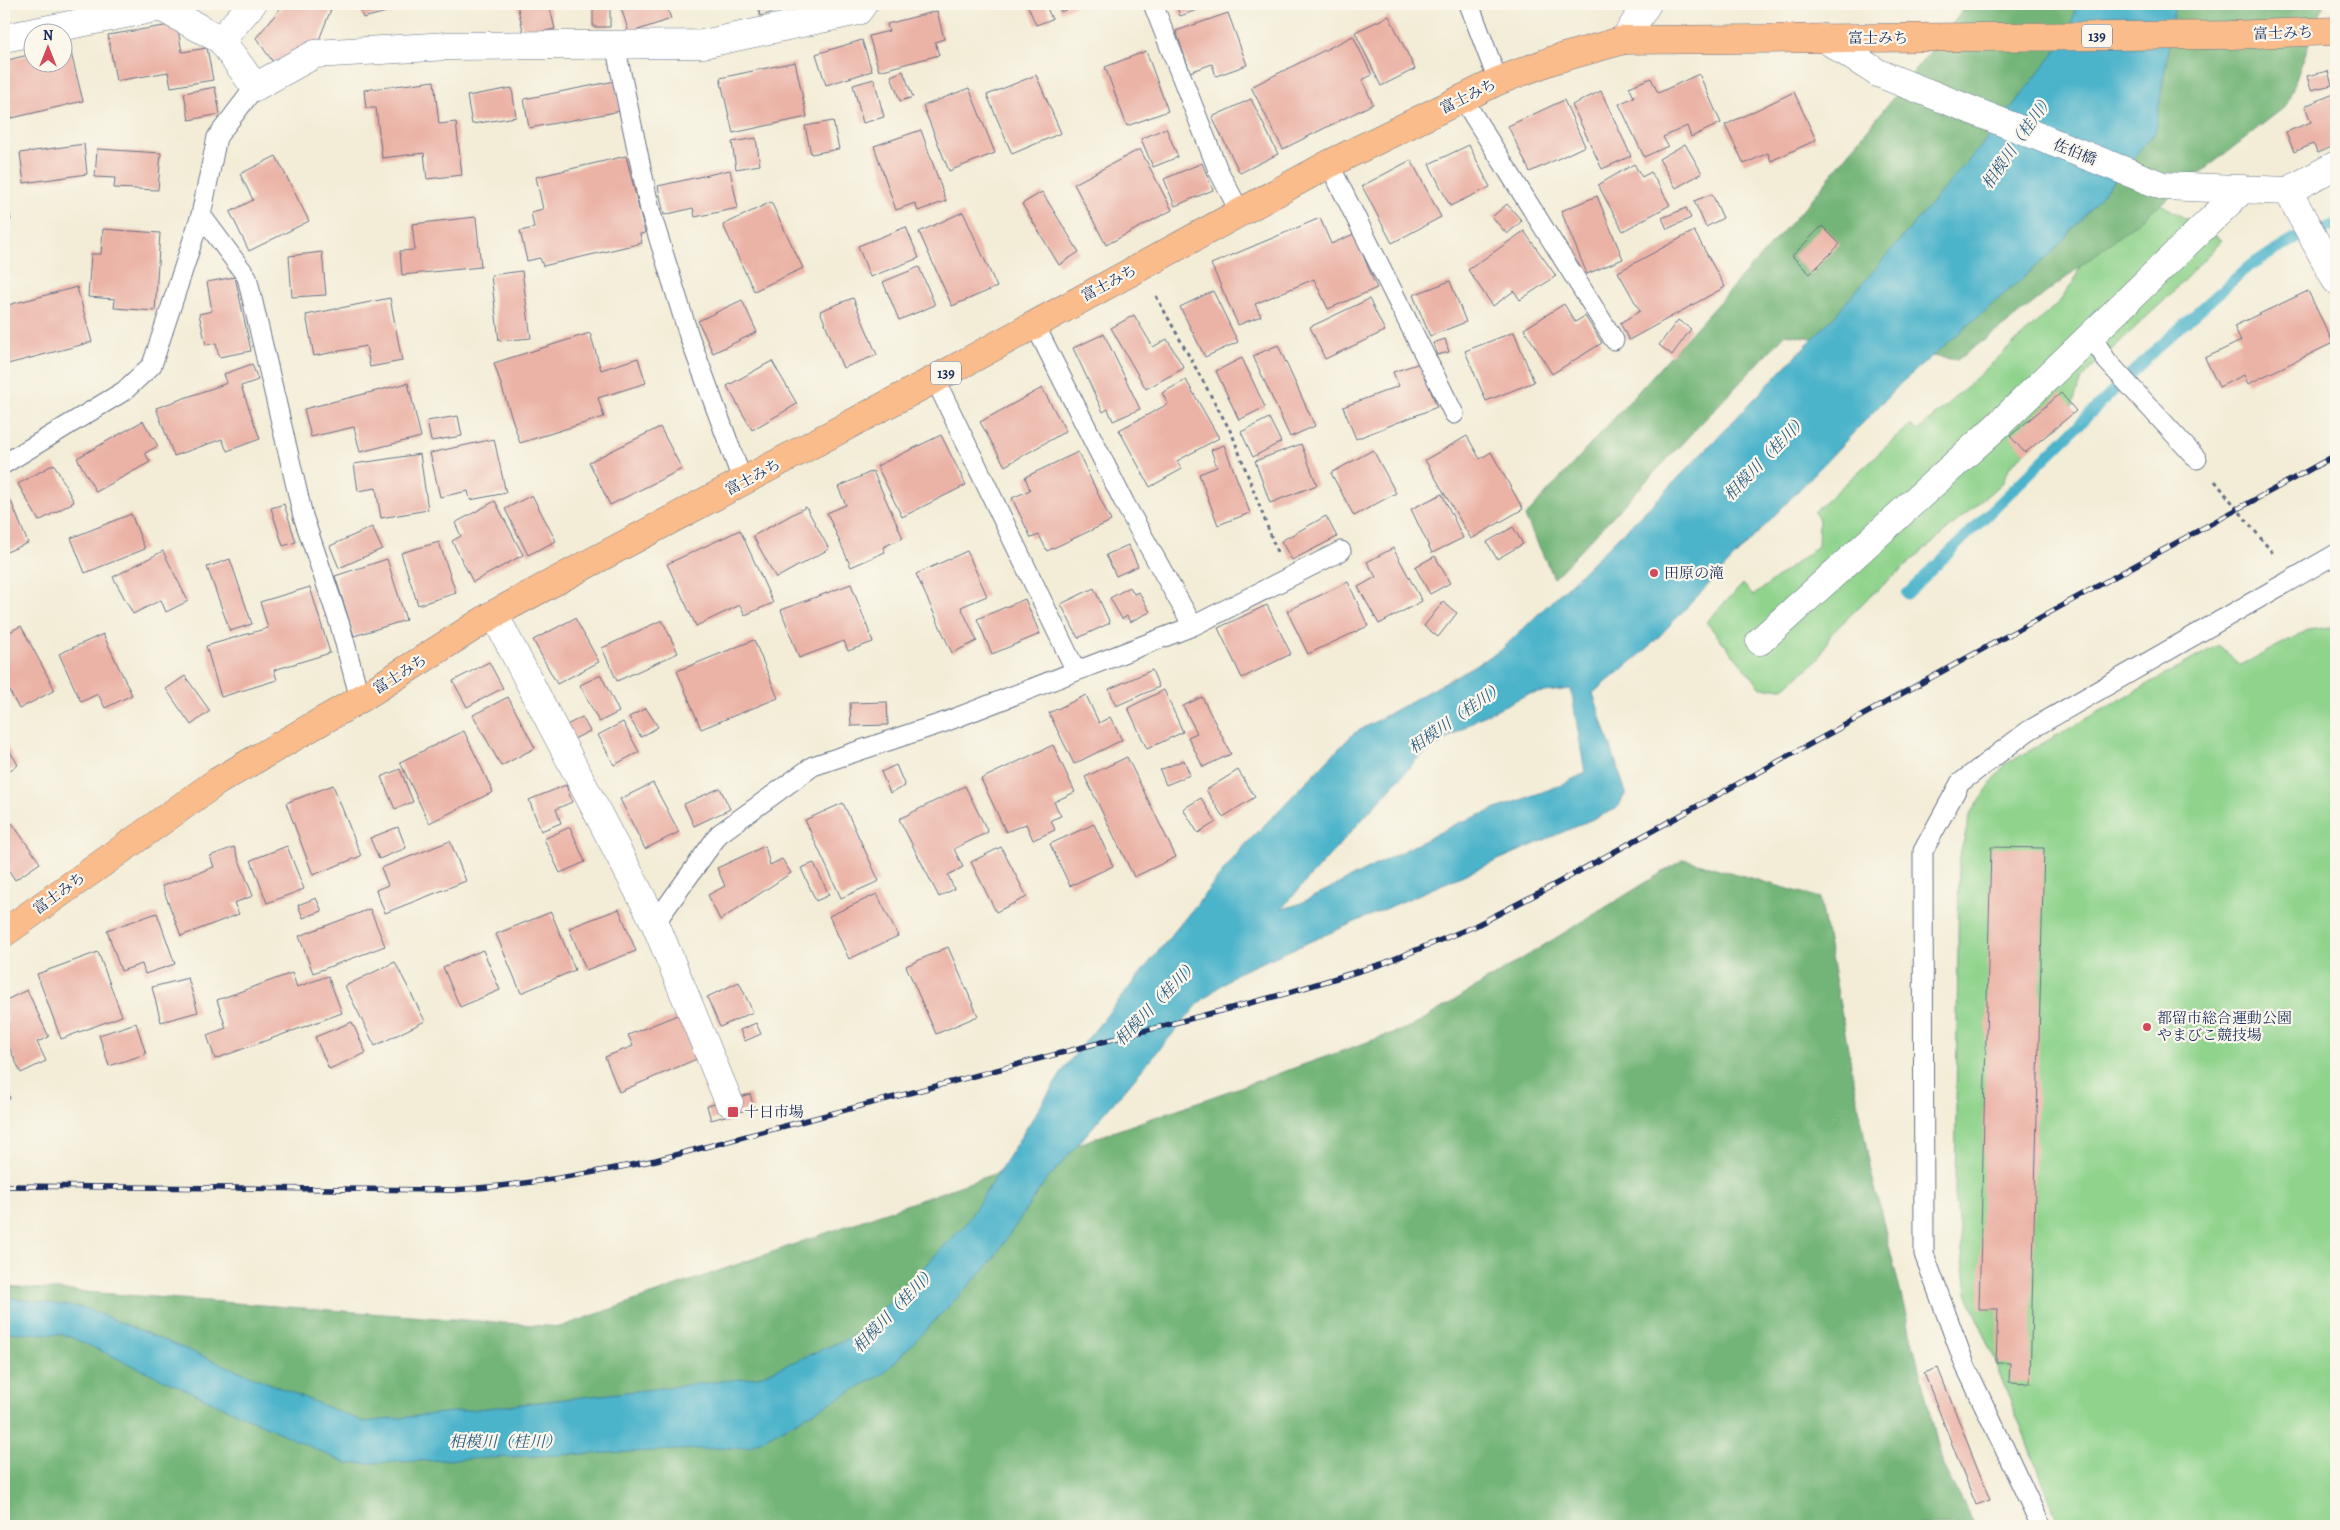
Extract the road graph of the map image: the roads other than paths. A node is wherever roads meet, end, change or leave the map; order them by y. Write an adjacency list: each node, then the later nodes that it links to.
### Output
1 (252, 4): 10 (street)
2 (863, 4): 12 (street)
3 (1152, 4): 20 (lane)
4 (1469, 4): 13 (lane)
5 (1647, 4): 11 (street)
6 (158, 5): 8 (street); 10 (street)
7 (2336, 30): 9 (highway, 富士みち / 139)
8 (4, 38)
9 (1824, 38): 11 (highway, 富士みち / 139); 18 (street, 佐伯橋)
10 (221, 40): 14 (street)
11 (1624, 40): 13 (highway, 富士みち / 139)
12 (615, 45): 14 (street); 30 (lane)
13 (1498, 82): 15 (highway, 富士みち / 139)
14 (255, 87): 21 (lane)
15 (1463, 99): 16 (highway, 富士みち / 139); 25 (lane)
16 (1329, 164): 20 (highway, 富士みち / 139); 27 (lane)
17 (2336, 165): 19 (street)
18 (2243, 189): 19 (street, 佐伯橋); 24 (street)
19 (2288, 191): 22 (street)
20 (1241, 214): 23 (highway, 富士みち / 139)
21 (201, 215): 29 (lane); 37 (lane)
22 (2336, 280)
23 (1034, 324): 26 (highway, 富士みち / 139); 34 (lane)
24 (2091, 335): 28 (lane); 35 (street)
25 (1614, 340)
26 (935, 379): 30 (highway, 富士みち / 139); 36 (lane)
27 (1454, 414)
28 (2197, 459)
29 (4, 464)
30 (744, 482): 33 (highway, 富士みち / 139)
31 (1341, 551): 34 (lane)
32 (2336, 554): 41 (lane)
33 (494, 614): 37 (highway, 富士みち / 139); 38 (street)
34 (1193, 626): 36 (lane)
35 (1760, 641)
36 (1076, 671): 38 (lane)
37 (360, 699): 39 (highway, 富士みち / 139)
38 (655, 923): 40 (street)
39 (4, 933)
40 (729, 1102)
41 (2041, 1526)

